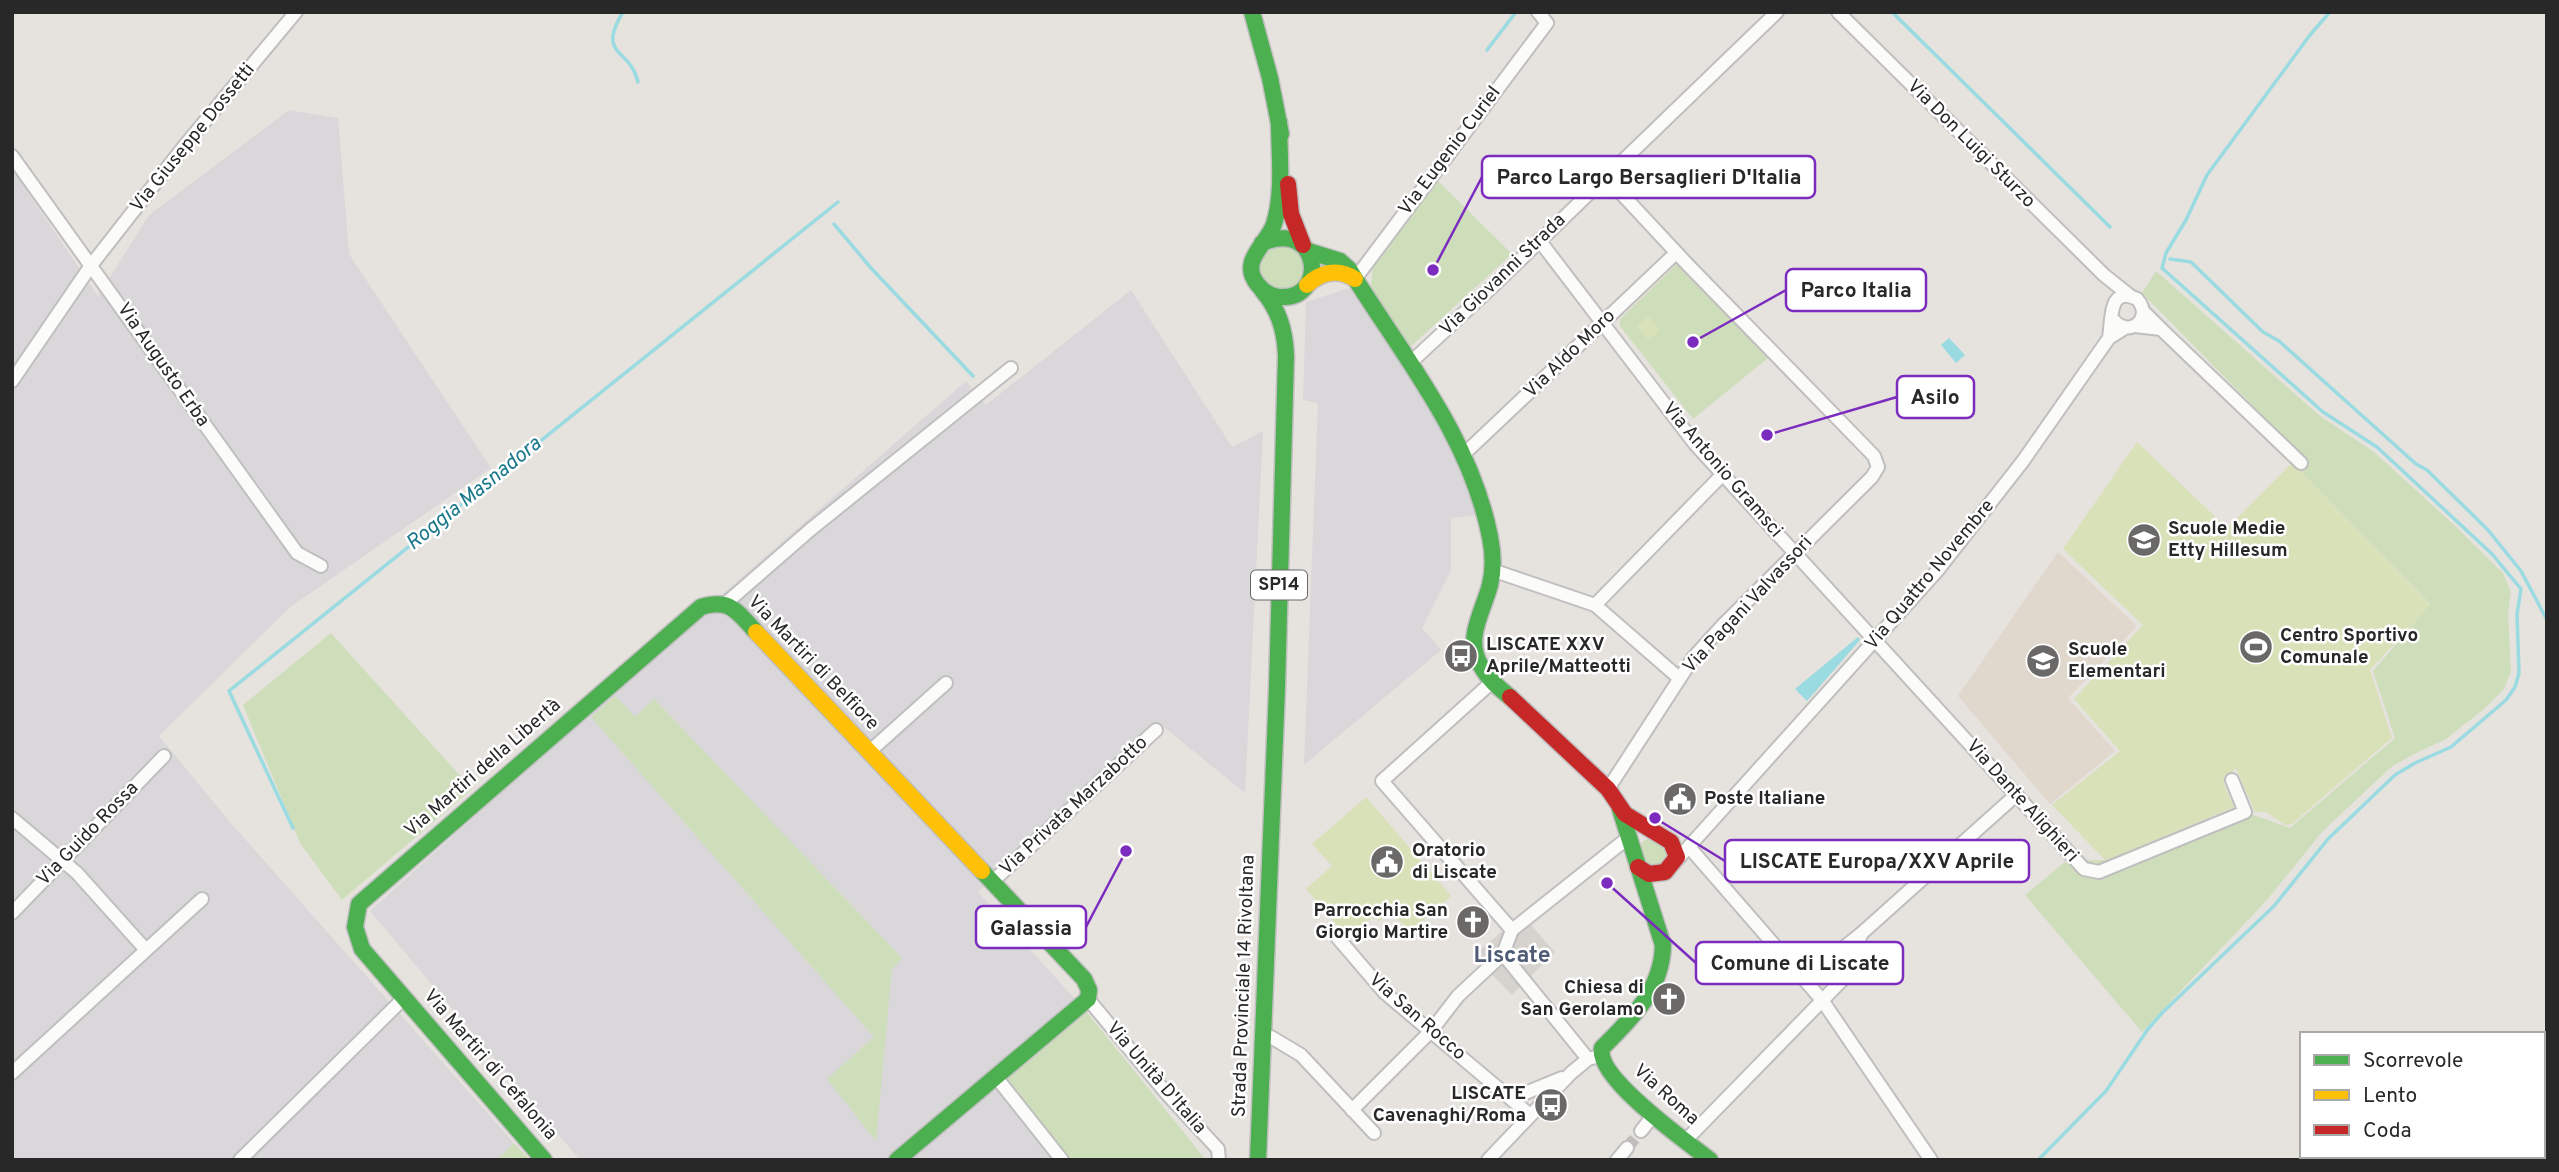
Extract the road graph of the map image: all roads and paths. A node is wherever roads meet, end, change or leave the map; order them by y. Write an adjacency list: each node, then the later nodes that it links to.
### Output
1 (296, 12): 15 (street, Via Giuseppe Dossetti)
2 (1252, 12): 8 (street, Strada Provinciale 14 Rivoltana / SP14)
3 (1538, 12): 7 (street)
4 (1555, 12): 7 (street, Via Eugenio Curiel)
5 (1777, 12): 10 (street, Via Giovanni Strada)
6 (1838, 12): 16 (street, Via Don Luigi Sturzo)
7 (1547, 23): 17 (street, Via Eugenio Curiel)
8 (1279, 122): 12 (street, Strada Provinciale 14 Rivoltana / SP14); 13 (street, Strada Provinciale 14 Rivoltana / SP14)
9 (12, 156): 15 (street, Via Augusto Erba)
10 (1606, 177): 11 (street, Via Giovanni Strada); 14 (street)
11 (1539, 240): 24 (street, Via Antonio Gramsci); 29 (street, Via Giovanni Strada)
12 (1262, 243): 13 (street); 19 (street, Strada Provinciale 14 Rivoltana / SP14)
13 (1306, 248): 17 (street); 18 (street, Strada Provinciale 14 Rivoltana / SP14)
14 (1676, 253): 24 (street, Via Aldo Moro); 35 (street, Via Pagani Valvassori)
15 (92, 264): 31 (street, Via Giuseppe Dossetti); 36 (street, Via Augusto Erba)
16 (2104, 275): 20 (street, Via Don Luigi Sturzo); 21 (street, Via Don Luigi Sturzo)
17 (1355, 279): 18 (street); 29 (street)
18 (1305, 287): 19 (street); 28 (street, Strada Provinciale 14 Rivoltana / SP14)
19 (1262, 290): 28 (street, Strada Provinciale 14 Rivoltana / SP14)
20 (2129, 295): 21 (street); 22 (street)
21 (2114, 302): 23 (street)
22 (2144, 312): 25 (street); 26 (street)
23 (2112, 318): 25 (street); 27 (street, Via Quattro Novembre)
24 (1602, 323): 32 (street, Via Aldo Moro); 34 (street, Via Antonio Gramsci)
25 (2130, 327): 26 (street); 27 (street, Via Quattro Novembre)
26 (2161, 329): 33 (street)
27 (2109, 338): 40 (street, Via Quattro Novembre)
28 (1286, 356): 51 (street, Strada Provinciale 14 Rivoltana / SP14)
29 (1410, 363): 32 (street)
30 (1011, 368): 38 (street)
31 (12, 381)
32 (1464, 454): 37 (street)
33 (2301, 463)
34 (1722, 474): 35 (street, Via Antonio Gramsci); 39 (street)
35 (1796, 553): 40 (street, Via Antonio Gramsci); 41 (street, Via Pagani Valvassori)
36 (321, 566)
37 (1492, 570): 39 (street); 42 (street)
38 (725, 604): 45 (street, Via Martiri di Belfiore); 70 (street, Via Martiri della Libertà)
39 (1595, 605): 41 (street)
40 (1877, 641): 49 (street, Via Dante Alighieri); 55 (street, Via Quattro Novembre)
41 (1679, 678): 48 (street, Via Pagani Valvassori)
42 (1492, 681): 48 (street); 63 (street)
43 (946, 683): 45 (street)
44 (1156, 730): 59 (street, Via Privata Marzabotto)
45 (869, 752): 59 (street)
46 (164, 756): 57 (street, Via Guido Rossa)
47 (2232, 780): 49 (street, Via Dante Alighieri)
48 (1608, 789): 50 (street)
49 (2016, 795): 64 (street)
50 (1619, 805): 53 (street); 56 (street)
51 (1272, 813): 73 (street, Strada Provinciale 14 Rivoltana / SP14); 91 (street, Strada Provinciale 14 Rivoltana / SP14)
52 (12, 818): 57 (street)
53 (1653, 831): 54 (street); 56 (street)
54 (1671, 842): 55 (street); 58 (street)
55 (1690, 848): 58 (street, Via Quattro Novembre); 68 (street)
56 (1634, 852): 58 (street); 60 (street); 63 (street)
57 (63, 861): 62 (street, Via Guido Rossa); 66 (street)
58 (1670, 867): 60 (street)
59 (992, 881): 69 (street)
60 (1647, 897): 74 (street)
61 (202, 899): 66 (street)
62 (12, 913)
63 (1512, 930): 67 (street)
64 (1862, 933): 68 (street); 71 (street)
65 (1337, 937): 72 (street, Via San Rocco)
66 (146, 950): 75 (street)
67 (1503, 954): 72 (street); 74 (street)
68 (1800, 974): 71 (street)
69 (1089, 995): 77 (street); 90 (street, Via Unità D'Italia)
70 (405, 997): 86 (street); 87 (street, Via Martiri di Cefalonia)
71 (1822, 1000): 84 (street); 96 (street)
72 (1431, 1031): 78 (street, Via San Rocco); 79 (street)
73 (1271, 1037): 79 (street); 92 (street, Strada Provinciale 14 Rivoltana / SP14)
74 (1594, 1058): 76 (street); 81 (street, Via Roma)
75 (12, 1073)
76 (1571, 1073): 78 (street); 80 (street)
77 (996, 1077): 88 (street); 89 (street)
78 (1503, 1092): 80 (street, Via San Rocco)
79 (1352, 1110): 83 (street)
80 (1530, 1115): 93 (street)
81 (1653, 1116): 82 (street); 84 (street, Via Roma)
82 (1641, 1131)
83 (1374, 1133)
84 (1685, 1141): 95 (street, Via Roma)
85 (1627, 1148): 94 (street)
86 (240, 1160)
87 (544, 1160)
88 (897, 1160)
89 (1062, 1160)
90 (1219, 1160)
91 (1258, 1160)
92 (1267, 1160)
93 (1488, 1160)
94 (1617, 1160)
95 (1710, 1160)
96 (1931, 1160)

